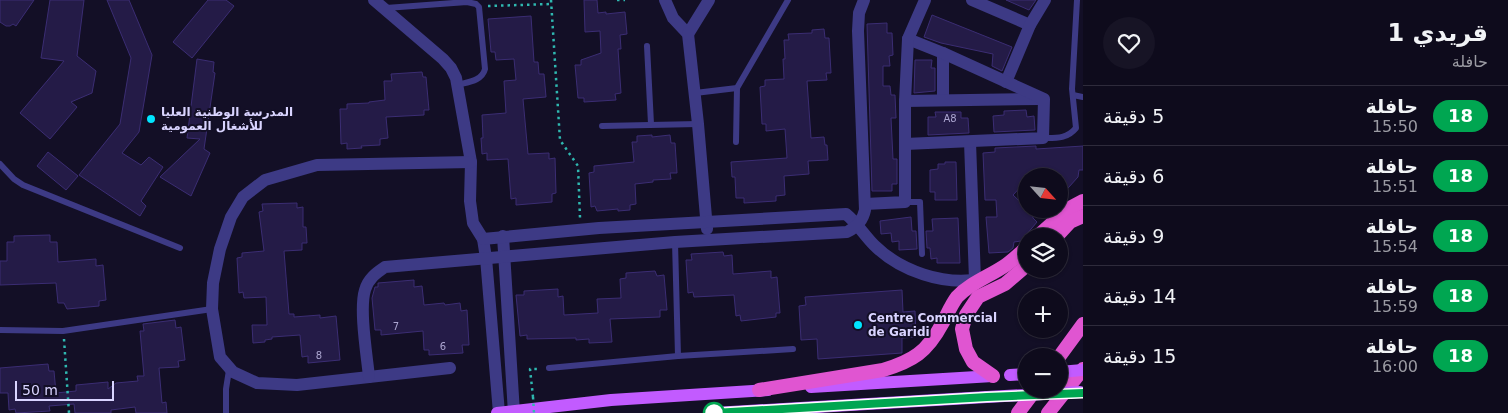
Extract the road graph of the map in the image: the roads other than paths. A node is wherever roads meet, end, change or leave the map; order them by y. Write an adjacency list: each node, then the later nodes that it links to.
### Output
1 (374, 0): 10 (street)
2 (665, 0): 12 (street)
3 (709, 0): 12 (street)
4 (788, 0): 18 (lane)
5 (864, 0): 36 (street)
6 (925, 0): 13 (street)
7 (972, 0): 11 (street)
8 (1045, 0): 11 (street)
9 (1077, 0): 20 (lane)
10 (384, 8): 17 (street); 17 (lane)
11 (1030, 24): 16 (street)
12 (688, 34): 19 (street)
13 (908, 40): 15 (street); 24 (street)
14 (647, 46): 25 (lane)
15 (943, 53): 16 (street); 23 (street)
16 (1006, 82): 22 (street)
17 (458, 85): 32 (street)
18 (737, 88): 19 (lane); 29 (lane)
19 (695, 93): 26 (street)
20 (1073, 96): 21 (lane); 28 (lane)
21 (1083, 96)
22 (1044, 99): 23 (street); 28 (street)
23 (943, 100): 24 (street)
24 (905, 101): 31 (street)
25 (651, 124): 26 (lane); 27 (lane)
26 (698, 124): 38 (street)
27 (602, 126)
28 (1043, 138): 30 (street)
29 (736, 142)
30 (970, 142): 31 (street); 52 (street)
31 (905, 144): 35 (street)
32 (471, 162): 43 (street); 53 (street)
33 (0, 164): 46 (lane)
34 (1083, 201): 40 (highway)
35 (905, 202): 36 (street); 47 (lane)
36 (865, 204): 39 (street)
37 (1083, 216): 41 (highway)
38 (706, 221): 39 (street); 42 (street); 44 (street)
39 (857, 225): 44 (street); 52 (street)
40 (1047, 228)
41 (1064, 228)
42 (502, 236): 43 (street); 49 (street)
43 (483, 239): 50 (street)
44 (707, 240): 45 (street)
45 (675, 242): 49 (street); 58 (lane)
46 (180, 248)
47 (922, 254)
48 (1018, 255): 52 (highway)
49 (504, 257): 50 (street); 72 (street)
50 (486, 258): 67 (street); 74 (street)
51 (1018, 273): 66 (highway)
52 (979, 280): 68 (highway)
53 (212, 309): 55 (lane); 59 (street)
54 (1083, 324): 56 (highway)
55 (0, 330)
56 (1066, 348)
57 (793, 349): 58 (lane)
58 (678, 356): 61 (lane)
59 (230, 368): 67 (street); 73 (lane)
60 (450, 368): 67 (street)
61 (548, 368)
62 (1083, 370): 63 (main road, bridge); 78 (highway); 79 (highway)
63 (1068, 371)
64 (1018, 374): 65 (main road)
65 (1010, 375)
66 (993, 376): 68 (main road)
67 (369, 377)
68 (759, 390): 72 (main road)
69 (1082, 393): 71 (main road, bridge)
70 (1029, 398): 77 (highway)
71 (911, 402): 75 (main road); 76 (main road)
72 (514, 412): 74 (main road)
73 (226, 413)
74 (498, 413)
75 (724, 413)
76 (869, 413)
77 (1018, 413)
78 (1048, 413)
79 (1052, 413)

